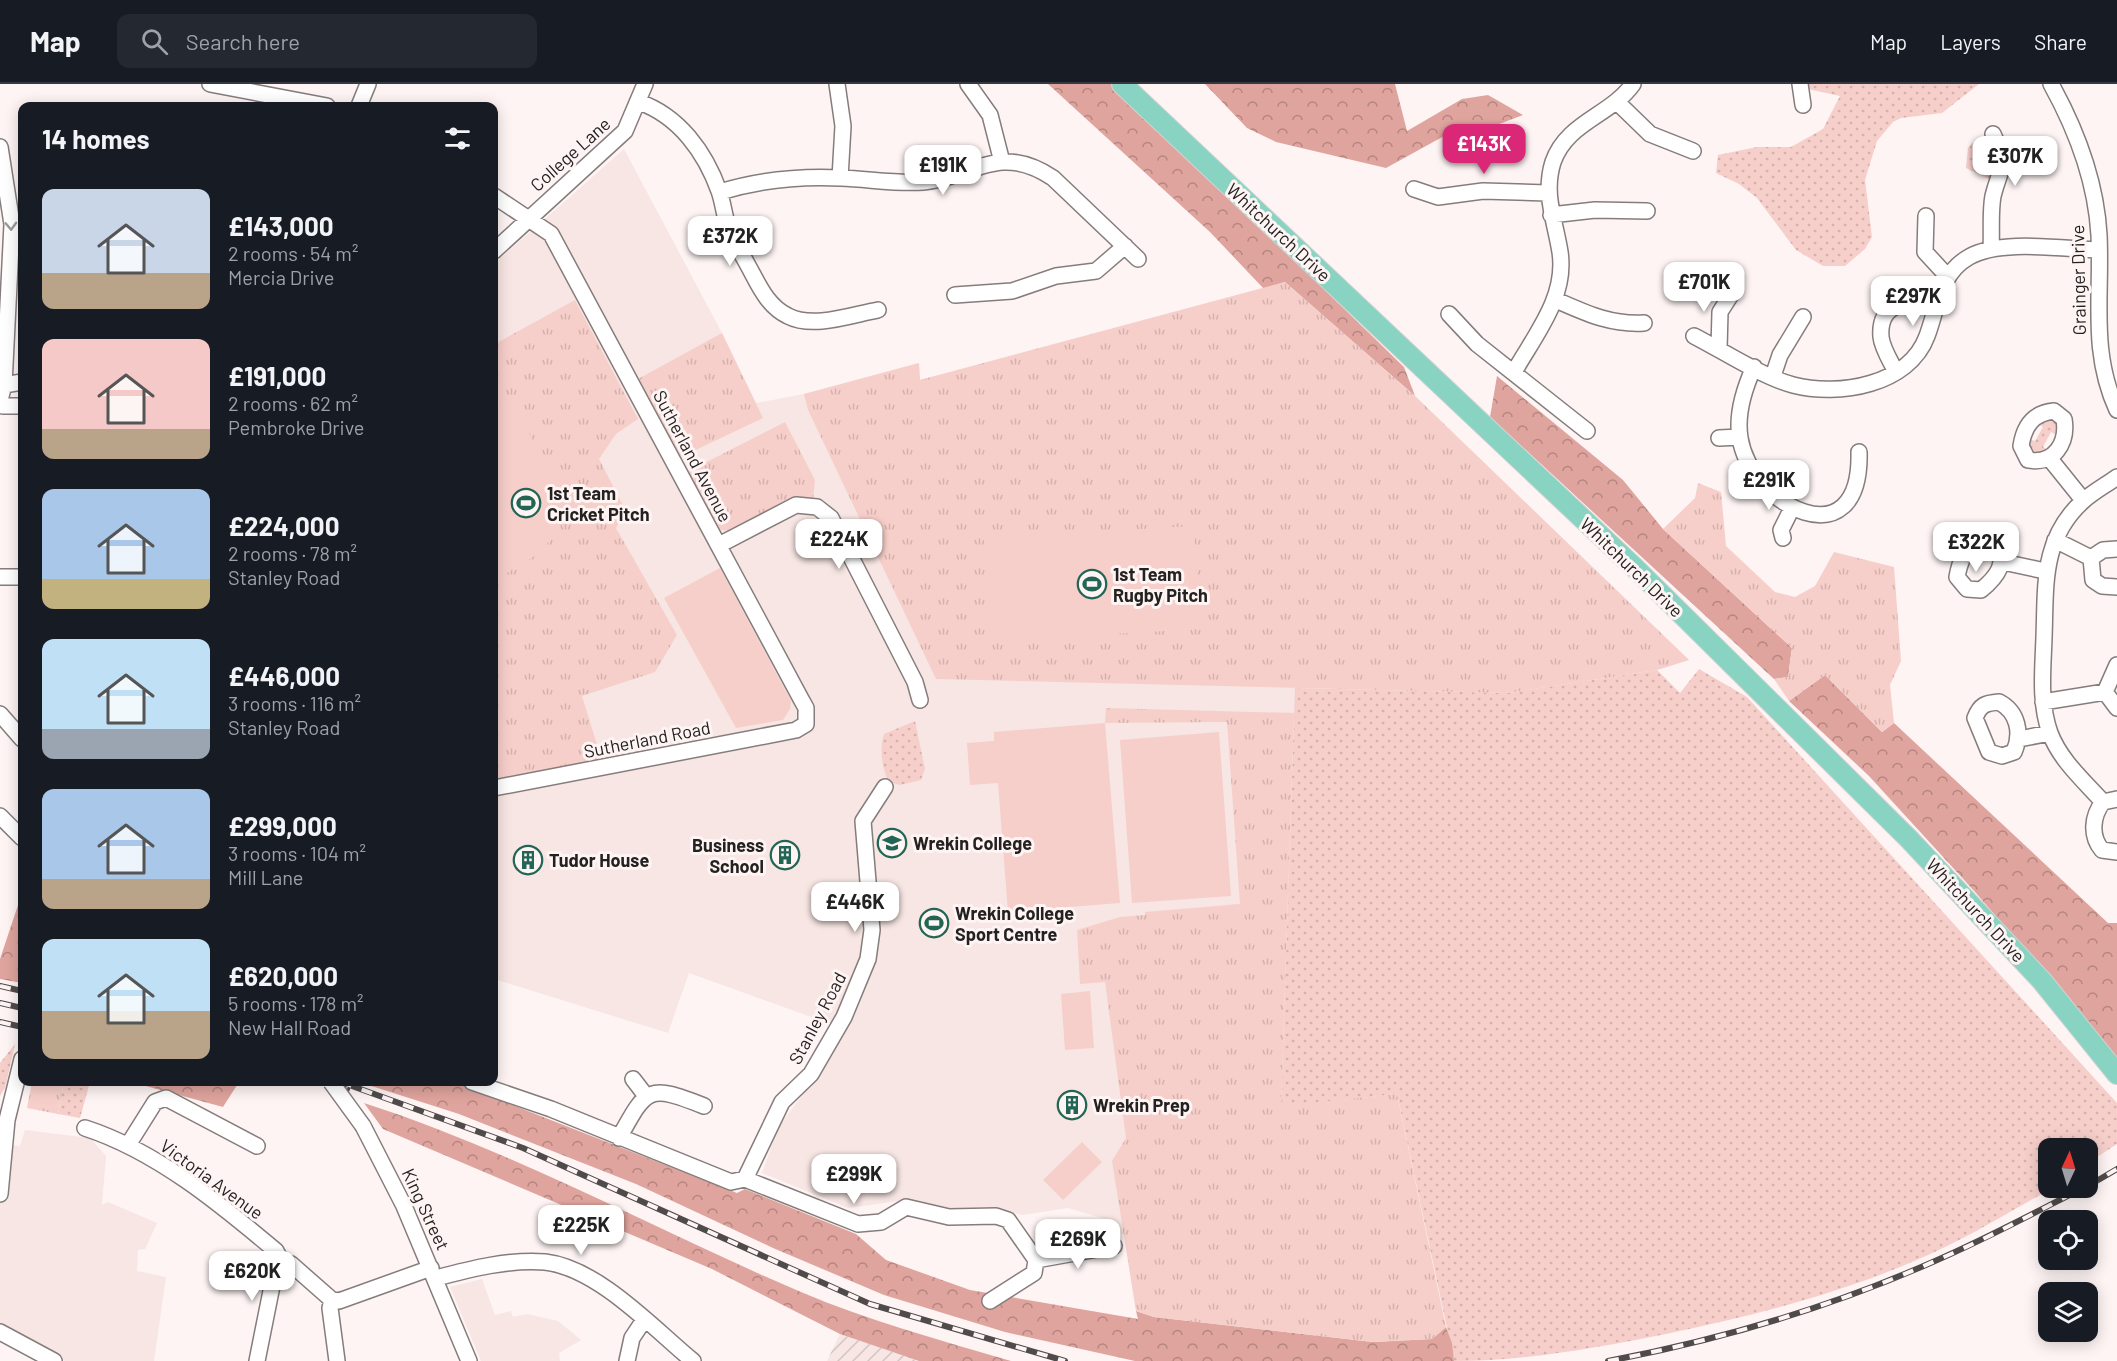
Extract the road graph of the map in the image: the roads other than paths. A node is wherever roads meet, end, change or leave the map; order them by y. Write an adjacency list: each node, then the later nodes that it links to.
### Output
1 (210, 84): 10 (street)
2 (368, 84): 11 (street)
3 (645, 84): 12 (street, College Lane)
4 (837, 84): 19 (street)
5 (968, 84): 18 (street)
6 (1122, 84): 89 (main road, Whitchurch Drive)
7 (1633, 84): 13 (street)
8 (1800, 84): 14 (street)
9 (2051, 84): 31 (street, Grainger Drive)
10 (306, 102)
11 (361, 102)
12 (639, 102): 20 (street); 27 (street, College Lane)
13 (1617, 102): 17 (street); 21 (street)
14 (1803, 105)
15 (1993, 134): 30 (street)
16 (0, 147): 44 (street, one-way to 44)
17 (1693, 151)
18 (1002, 162): 19 (street); 28 (street)
19 (840, 178): 20 (street)
20 (720, 192): 38 (street)
21 (1547, 193): 22 (street); 25 (street)
22 (1418, 197)
23 (498, 198): 27 (street, Sutherland Avenue)
24 (1647, 211): 25 (street)
25 (1551, 215): 36 (street)
26 (1926, 216): 33 (street)
27 (529, 217): 29 (street, College Lane); 64 (street, Sutherland Avenue)
28 (1125, 246): 32 (street); 35 (street)
29 (498, 247)
30 (1991, 248): 31 (street); 33 (street)
31 (2099, 250): 53 (street, Grainger Drive)
32 (1138, 259)
33 (1948, 277): 37 (street)
34 (1734, 290): 43 (street)
35 (955, 295)
36 (1556, 300): 41 (street); 46 (street)
37 (1936, 306): 47 (street); 47 (street)
38 (878, 310)
39 (1449, 314): 46 (street)
40 (1803, 317): 48 (street)
41 (1644, 323)
42 (1694, 336): 43 (street)
43 (1719, 349): 45 (street)
44 (3, 353): 50 (street)
45 (1754, 367): 48 (street); 55 (street)
46 (1514, 372): 54 (street)
47 (1896, 372): 48 (street)
48 (1773, 376)
49 (18, 383): 50 (street)
50 (4, 385): 51 (street)
51 (0, 401): 52 (street)
52 (18, 406)
53 (2117, 410)
54 (1587, 431)
55 (1740, 437): 56 (street); 61 (street)
56 (1719, 438)
57 (1859, 452): 61 (street)
58 (2050, 459): 60 (street)
59 (2117, 477): 60 (street)
60 (2084, 500): 63 (street)
61 (1792, 508): 62 (street)
62 (1783, 538)
63 (2055, 540): 66 (street); 68 (street)
64 (719, 545): 74 (street); 78 (street, Sutherland Avenue)
65 (2117, 549): 66 (street)
66 (2091, 558): 71 (street)
67 (2003, 562): 68 (street)
68 (2045, 571): 75 (street)
69 (0, 577): 70 (street)
70 (18, 577)
71 (2117, 587)
72 (2117, 665): 73 (street)
73 (2105, 692): 75 (street); 76 (street)
74 (920, 700)
75 (2043, 702): 79 (street)
76 (2117, 708)
77 (0, 714): 80 (street)
78 (806, 724): 82 (street, Sutherland Road)
79 (2050, 733): 81 (street); 84 (street)
80 (18, 734)
81 (2019, 740)
82 (498, 787)
83 (885, 787): 100 (street, Stanley Road)
84 (2110, 800): 87 (street)
85 (0, 816): 86 (street)
86 (18, 834)
87 (2117, 852)
88 (18, 1072): 95 (street)
89 (2117, 1074)
90 (633, 1079): 93 (street)
91 (334, 1086): 105 (street, King Street, bridge)
92 (484, 1086): 97 (street)
93 (646, 1096): 94 (street); 97 (street)
94 (704, 1106)
95 (4, 1119): 101 (street)
96 (85, 1128): 98 (street, Victoria Avenue)
97 (618, 1138): 100 (street)
98 (128, 1145): 99 (street); 104 (street, Victoria Avenue)
99 (257, 1146)
100 (745, 1179): 103 (street)
101 (0, 1194)
102 (1114, 1246): 103 (street)
103 (1036, 1260): 107 (street)
104 (283, 1264): 106 (street, Victoria Avenue); 111 (street)
105 (433, 1273): 106 (street); 108 (street); 113 (street, King Street)
106 (332, 1300): 112 (street)
107 (990, 1301)
108 (644, 1320): 114 (street); 115 (street)
109 (0, 1332): 110 (street)
110 (54, 1361)
111 (257, 1361)
112 (337, 1361)
113 (469, 1361)
114 (627, 1361)
115 (693, 1361)

